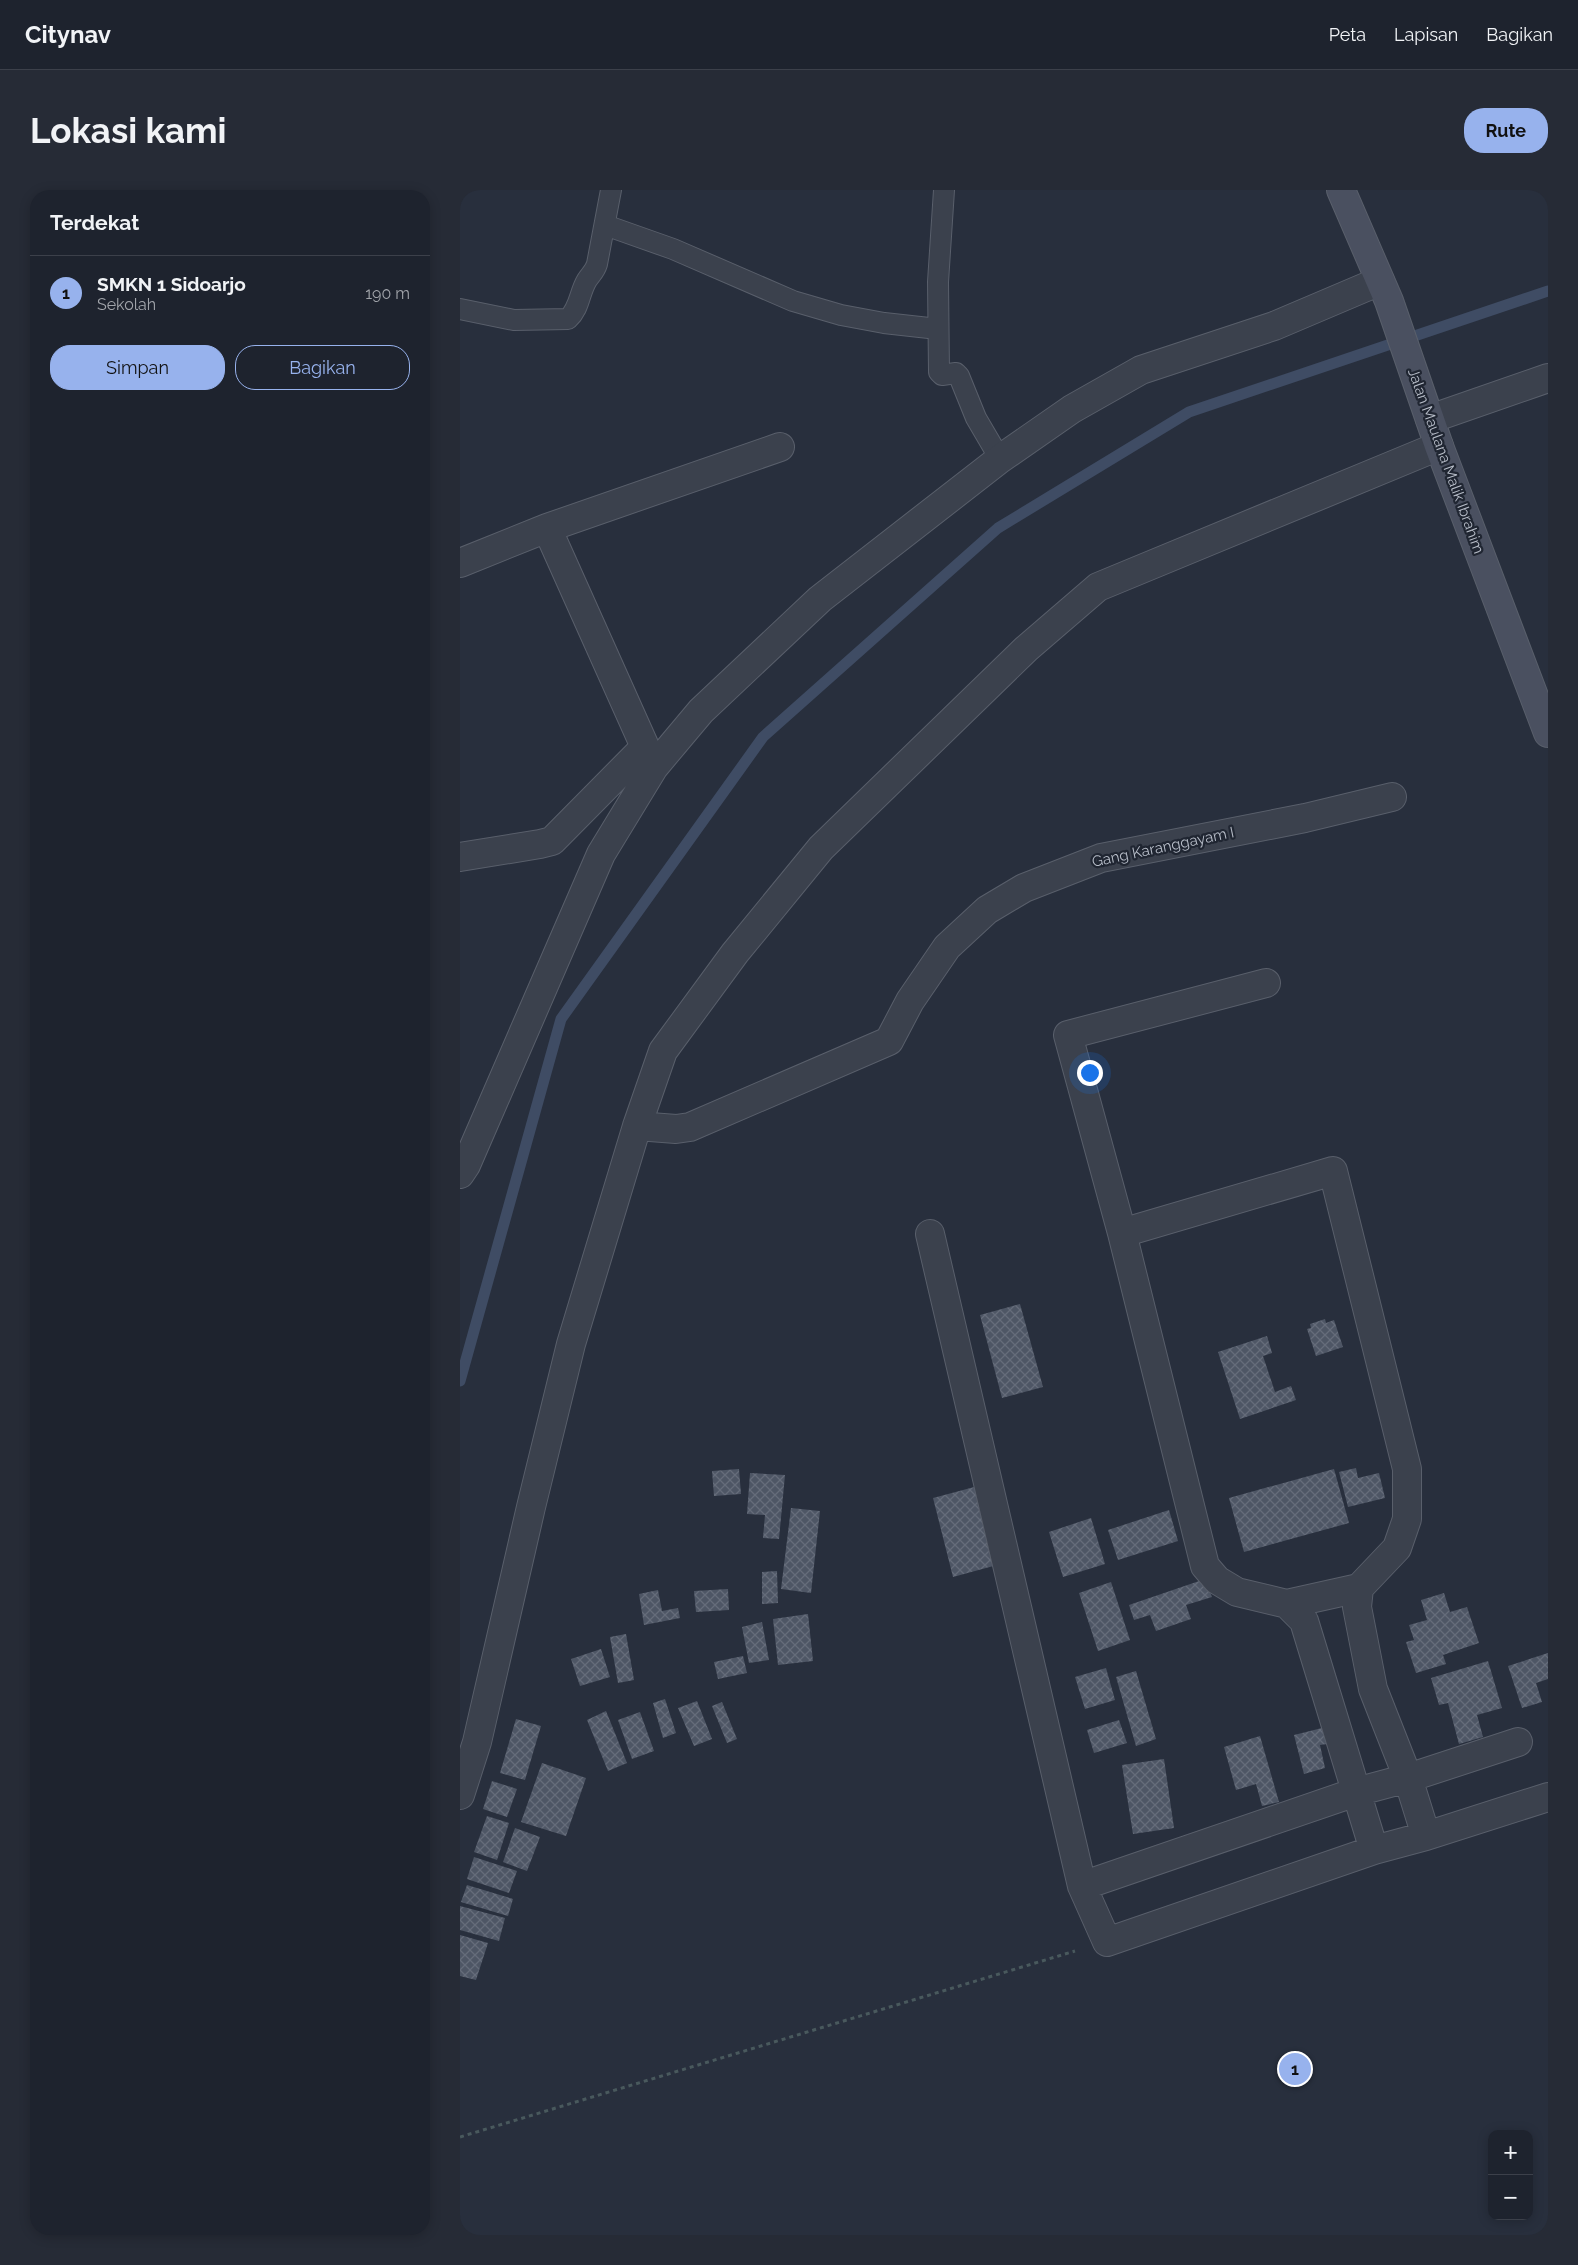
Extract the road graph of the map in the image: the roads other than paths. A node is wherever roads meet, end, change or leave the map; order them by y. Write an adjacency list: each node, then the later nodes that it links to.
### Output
1 (611, 190): 4 (lane)
2 (944, 190): 7 (lane)
3 (1341, 190): 5 (main road, Jalan Maulana Malik Ibrahim)
4 (605, 225): 6 (lane); 7 (lane)
5 (1384, 291): 9 (main road, Jalan Maulana Malik Ibrahim); 12 (street)
6 (460, 309)
7 (938, 329): 12 (lane)
8 (1548, 378): 9 (street)
9 (1429, 416): 10 (main road, Jalan Maulana Malik Ibrahim)
10 (1439, 446): 15 (main road, Jalan Maulana Malik Ibrahim); 20 (street)
11 (780, 447): 13 (street)
12 (1000, 459): 16 (street)
13 (547, 528): 14 (street); 16 (street)
14 (460, 563)
15 (1548, 733)
16 (649, 757): 18 (street); 21 (street)
17 (1392, 797): 20 (street, Gang Karanggayam I)
18 (460, 857)
19 (1266, 983): 22 (street)
20 (637, 1126): 29 (street)
21 (460, 1174)
22 (1122, 1232): 24 (street); 25 (street)
23 (930, 1234): 33 (street)
24 (1359, 1588): 25 (street); 27 (street)
25 (1287, 1604): 28 (street)
26 (1518, 1742): 27 (street)
27 (1408, 1778): 28 (street); 31 (street)
28 (1356, 1792): 32 (street); 33 (street)
29 (460, 1795)
30 (1548, 1797): 31 (street)
31 (1426, 1836): 32 (street)
32 (1374, 1850): 33 (street)
33 (1082, 1886)

